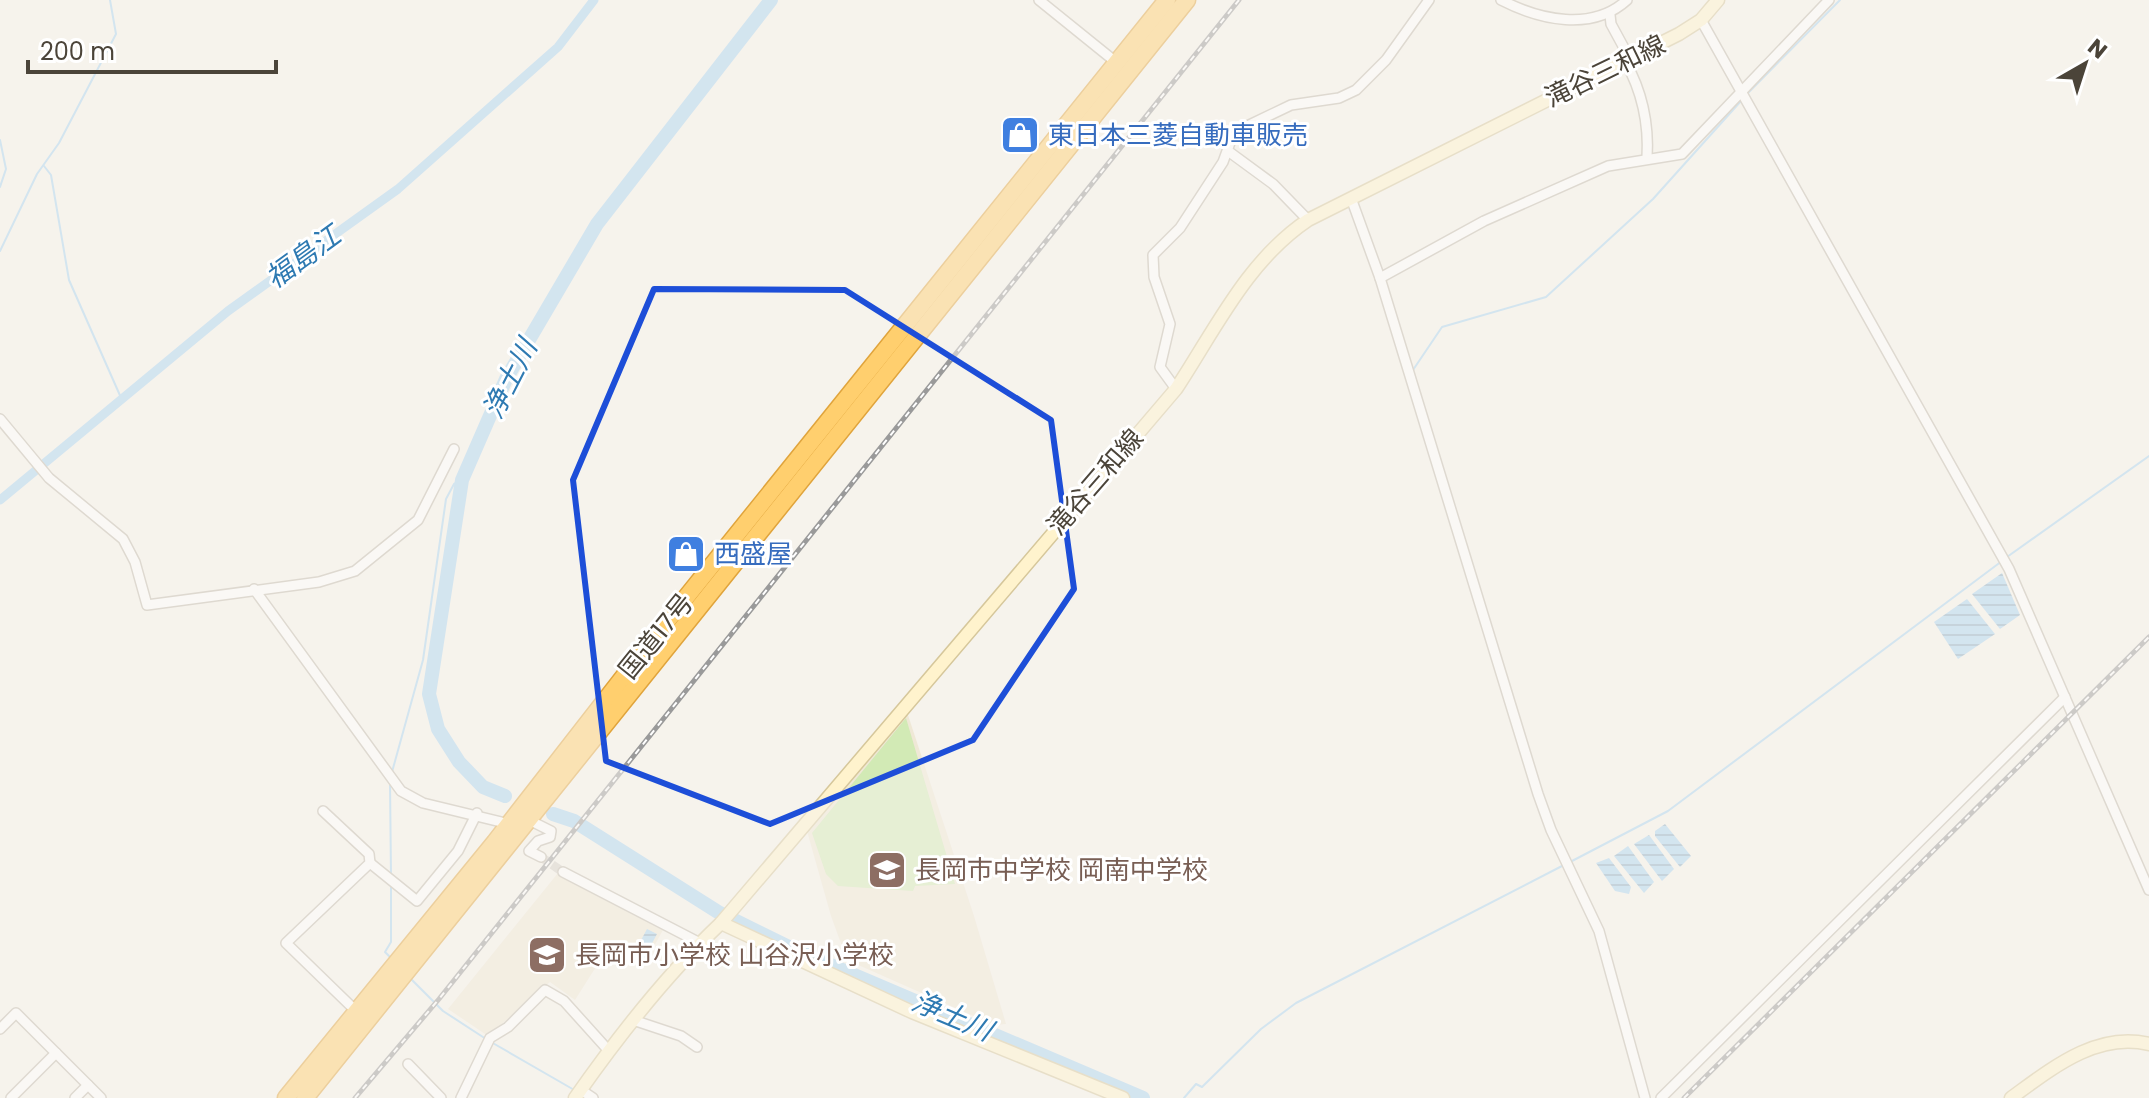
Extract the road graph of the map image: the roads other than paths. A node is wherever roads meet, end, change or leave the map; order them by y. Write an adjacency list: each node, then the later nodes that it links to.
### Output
1 (1039, 0): 12 (street)
2 (1167, 0): 12 (highway)
3 (1187, 0): 12 (highway)
4 (1429, 0): 14 (street)
5 (1501, 0): 9 (street)
6 (1627, 0): 9 (street)
7 (1718, 0): 10 (main road, 滝谷三和線)
8 (1829, 0): 13 (street)
9 (1610, 15): 11 (street)
10 (1701, 20): 11 (main road, 滝谷三和線); 13 (street)
11 (1627, 60): 15 (street); 16 (main road, 滝谷三和線)
12 (1124, 68): 26 (highway, 国道17号); 27 (highway, 国道17号)
13 (1743, 96): 15 (street); 23 (street)
14 (1228, 151): 17 (street); 19 (street)
15 (1647, 158): 18 (street)
16 (1351, 198): 17 (main road, 滝谷三和線); 18 (street)
17 (1308, 220): 19 (main road, 滝谷三和線)
18 (1380, 278): 55 (street)
19 (1176, 389): 34 (main road, 滝谷三和線)
20 (0, 419): 22 (street)
21 (454, 449): 22 (street)
22 (254, 589): 25 (street)
23 (2065, 697): 31 (street); 56 (street)
24 (323, 811): 29 (street)
25 (477, 813): 27 (street); 32 (street)
26 (529, 820): 28 (street); 50 (highway, 国道17号)
27 (509, 824): 33 (highway, 国道17号)
28 (541, 857)
29 (370, 863): 32 (street); 36 (street)
30 (563, 872): 35 (street)
31 (2149, 890)
32 (417, 901): 33 (street)
33 (433, 917): 36 (highway, 国道17号)
34 (721, 923): 35 (main road, 滝谷三和線); 54 (main road)
35 (700, 943): 37 (main road, 滝谷三和線)
36 (357, 1012): 49 (highway, 国道17号)
37 (636, 1021): 40 (street); 41 (main road, 滝谷三和線)
38 (0, 1029): 42 (street)
39 (2149, 1044): 57 (main road)
40 (697, 1047)
41 (609, 1051): 45 (main road, 滝谷三和線); 52 (street)
42 (56, 1053): 44 (street); 46 (street)
43 (408, 1064): 51 (street)
44 (88, 1085): 47 (street); 48 (street)
45 (578, 1094): 53 (street)
46 (11, 1098)
47 (75, 1098)
48 (101, 1098)
49 (286, 1098)
50 (305, 1098)
51 (441, 1098)
52 (461, 1098)
53 (593, 1098)
54 (1123, 1098)
55 (1645, 1098)
56 (1661, 1098)
57 (2011, 1098)

